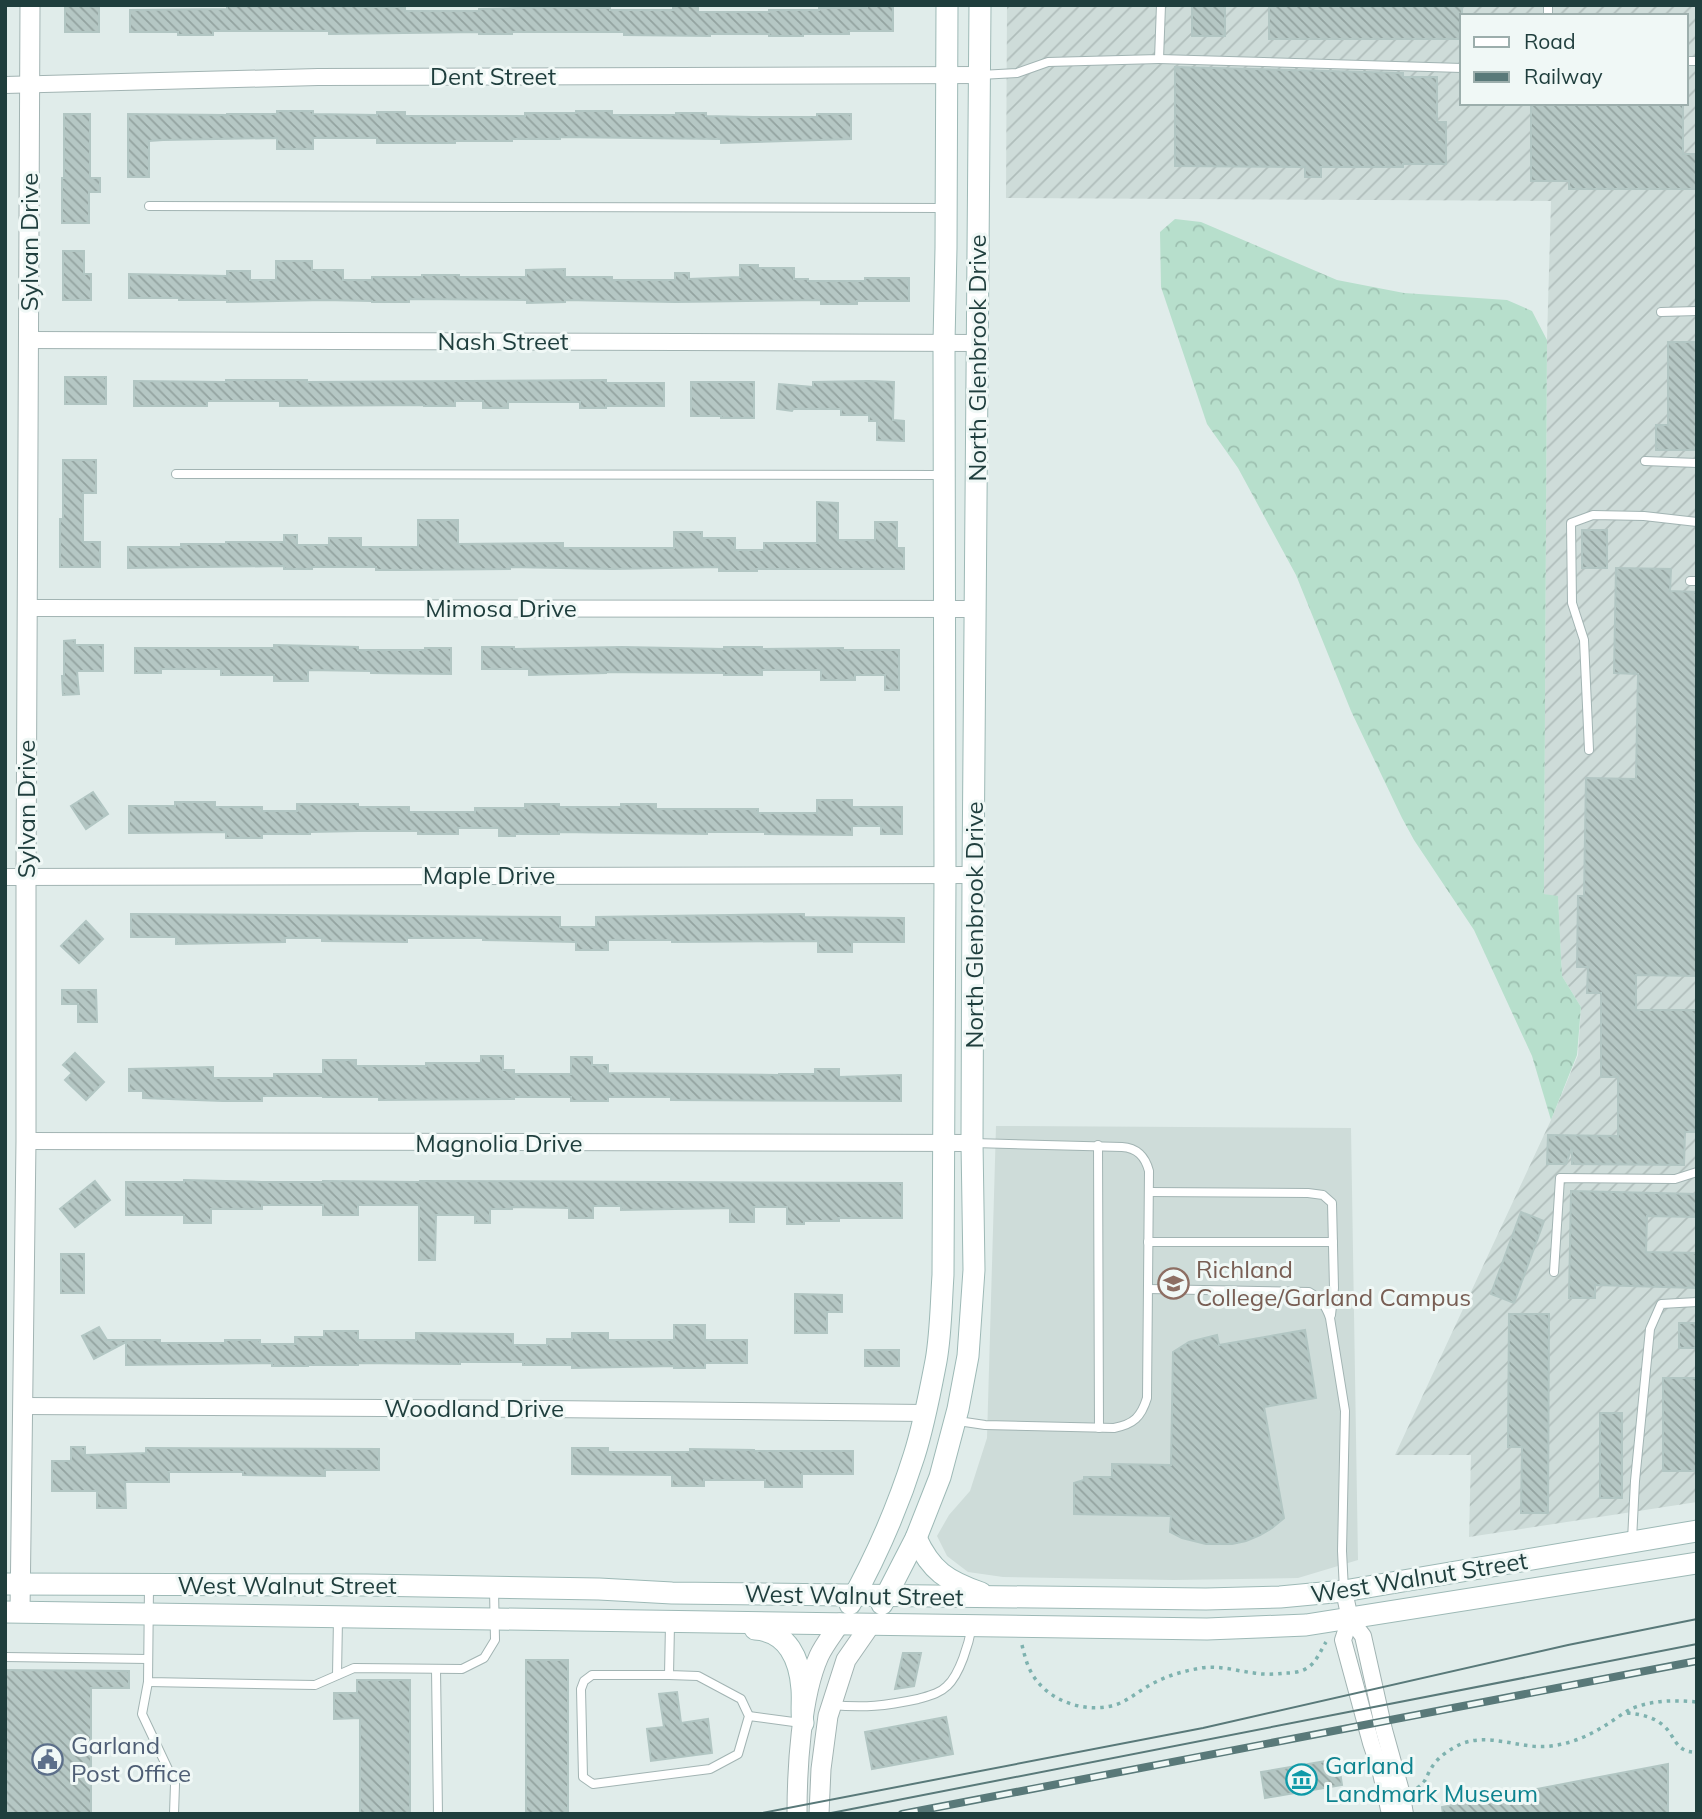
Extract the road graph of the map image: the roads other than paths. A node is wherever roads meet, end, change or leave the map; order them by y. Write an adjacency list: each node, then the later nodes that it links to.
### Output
1 (30, 5): 9 (street, Sylvan Drive)
2 (947, 5): 7 (main road, North Glenbrook Drive)
3 (980, 5): 8 (main road, North Glenbrook Drive)
4 (1161, 5): 5 (lane)
5 (1159, 59): 6 (lane); 8 (lane)
6 (1460, 68)
7 (946, 75): 8 (street, Dent Street); 9 (street, Dent Street); 12 (main road, North Glenbrook Drive)
8 (980, 75): 17 (main road, North Glenbrook Drive)
9 (30, 84): 10 (street, Dent Street); 15 (street, Sylvan Drive)
10 (5, 85)
11 (149, 206): 12 (lane)
12 (946, 208): 16 (main road, North Glenbrook Drive)
13 (1697, 311): 14 (lane)
14 (1661, 312)
15 (29, 340): 16 (street, Nash Street); 23 (street, Sylvan Drive)
16 (944, 343): 17 (street, Nash Street); 21 (main road, North Glenbrook Drive)
17 (977, 343): 25 (main road, North Glenbrook Drive)
18 (1645, 461): 19 (lane)
19 (1697, 463)
20 (176, 474): 21 (lane)
21 (944, 475): 24 (main road, North Glenbrook Drive)
22 (1697, 522): 26 (lane)
23 (27, 608): 24 (street, Mimosa Drive); 30 (street, Sylvan Drive)
24 (944, 609): 25 (street, Mimosa Drive); 27 (main road, North Glenbrook Drive)
25 (976, 609): 28 (main road, North Glenbrook Drive)
26 (1589, 750)
27 (945, 875): 28 (street, Maple Drive); 30 (street, Maple Drive); 33 (main road, North Glenbrook Drive)
28 (974, 875): 32 (main road, North Glenbrook Drive)
29 (5, 877): 30 (street, Maple Drive)
30 (26, 877): 31 (street, Sylvan Drive)
31 (26, 1141): 33 (street, Magnolia Drive); 43 (street, Sylvan Drive)
32 (972, 1143): 33 (street, Magnolia Drive); 34 (lane); 45 (main road, North Glenbrook Drive)
33 (943, 1144): 44 (main road, North Glenbrook Drive)
34 (1098, 1145): 36 (lane); 46 (lane)
35 (1697, 1172): 39 (lane)
36 (1149, 1192): 37 (lane); 38 (lane)
37 (1148, 1242): 38 (lane); 40 (lane)
38 (1333, 1242): 42 (lane)
39 (1554, 1272)
40 (1148, 1289): 42 (lane); 46 (lane)
41 (1697, 1302): 49 (lane)
42 (1330, 1318): 54 (lane)
43 (23, 1406): 44 (street, Woodland Drive); 51 (street, Sylvan Drive)
44 (925, 1413): 55 (main road, North Glenbrook Drive)
45 (955, 1420): 46 (lane); 48 (main road, North Glenbrook Drive)
46 (1098, 1428)
47 (1697, 1531): 49 (main road, West Walnut Street)
48 (916, 1538): 56 (main road, North Glenbrook Drive); 57 (main road)
49 (1632, 1543): 54 (main road, West Walnut Street)
50 (1697, 1563): 62 (main road, West Walnut Street)
51 (13, 1584): 52 (main road, West Walnut Street); 58 (street, Sylvan Drive)
52 (149, 1584): 53 (main road, West Walnut Street); 59 (lane)
53 (494, 1587): 55 (main road, West Walnut Street); 61 (lane)
54 (1344, 1591): 57 (main road, West Walnut Street); 62 (street)
55 (855, 1595): 56 (main road, West Walnut Street); 64 (main road, North Glenbrook Drive)
56 (887, 1596): 57 (main road, West Walnut Street); 65 (main road, North Glenbrook Drive)
57 (993, 1597)
58 (13, 1612): 59 (main road, West Walnut Street)
59 (149, 1614): 60 (main road, West Walnut Street); 68 (lane)
60 (338, 1616): 61 (main road, West Walnut Street); 70 (lane)
61 (495, 1618): 63 (main road, West Walnut Street); 69 (lane)
62 (1350, 1619): 66 (main road, West Walnut Street); 80 (street); 81 (street)
63 (670, 1621): 64 (main road, West Walnut Street); 71 (lane); 75 (main road)
64 (840, 1623): 65 (main road, West Walnut Street); 75 (street, North Glenbrook Drive)
65 (871, 1624): 66 (main road, West Walnut Street); 73 (street, North Glenbrook Drive)
66 (972, 1625): 73 (lane)
67 (5, 1657): 68 (lane)
68 (148, 1658): 72 (lane)
69 (436, 1669): 70 (lane); 77 (lane)
70 (337, 1675): 72 (lane)
71 (669, 1675): 74 (lane); 74 (lane)
72 (148, 1682): 76 (lane)
73 (831, 1705): 79 (street, North Glenbrook Drive)
74 (749, 1716): 75 (lane)
75 (803, 1723): 78 (street, North Glenbrook Drive)
76 (174, 1814)
77 (439, 1814)
78 (797, 1814)
79 (819, 1814)
80 (1390, 1814)
81 (1405, 1814)

